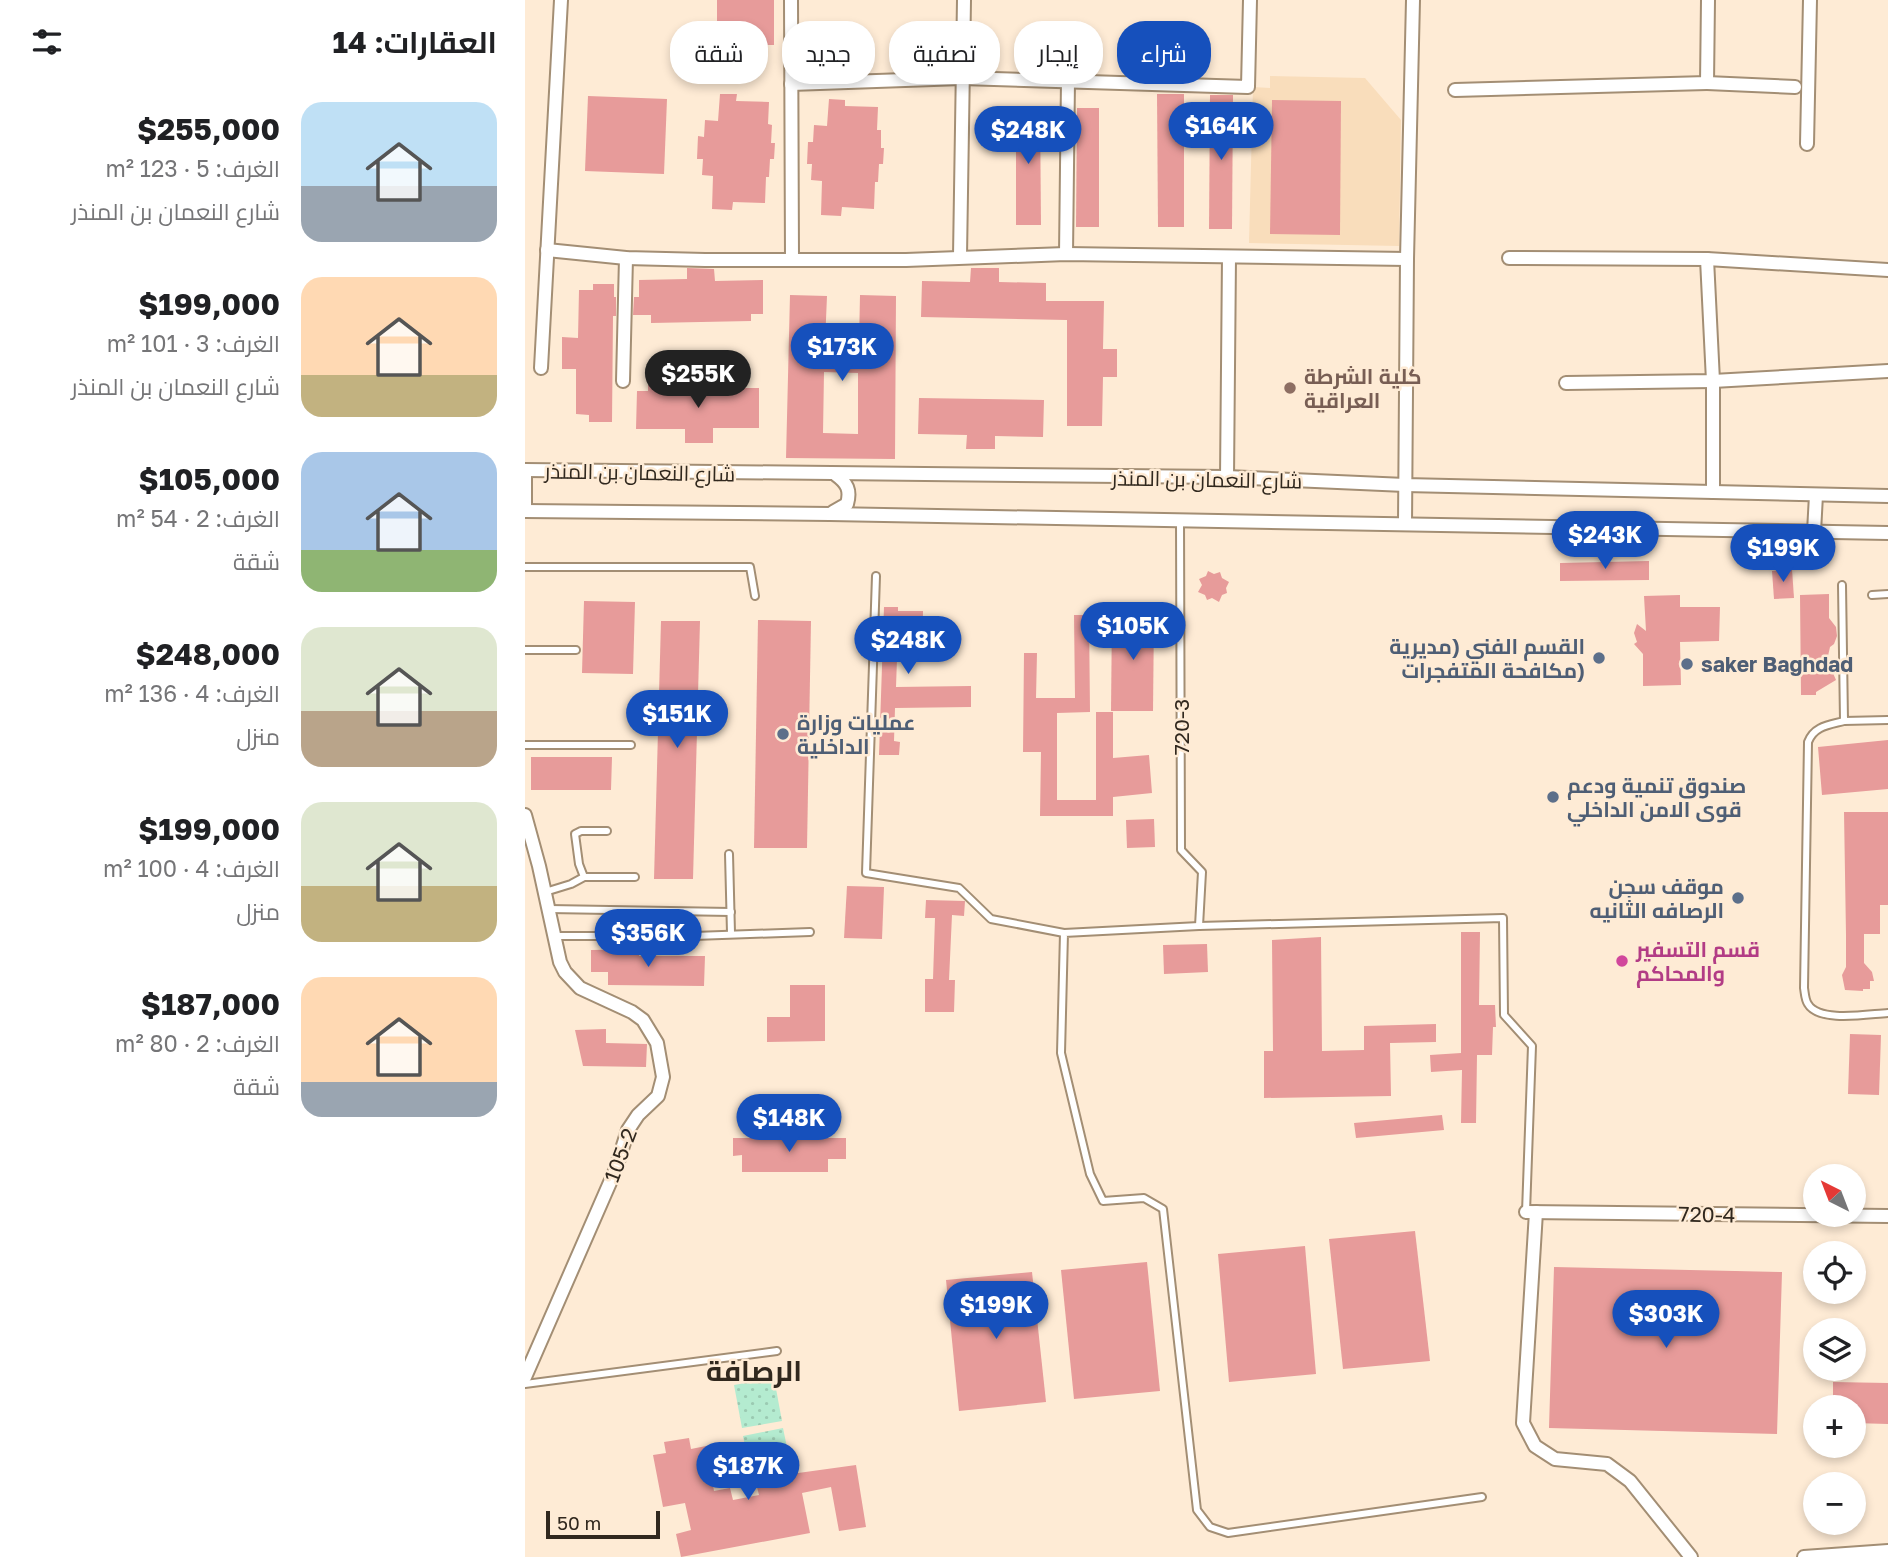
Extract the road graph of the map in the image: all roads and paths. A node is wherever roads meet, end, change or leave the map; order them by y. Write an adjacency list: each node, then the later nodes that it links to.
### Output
1 (561, 0): 18 (street)
2 (791, 0): 8 (street)
3 (964, 0): 9 (street)
4 (1250, 0): 10 (street)
5 (1413, 0): 24 (street)
6 (1708, 0): 11 (street)
7 (1810, 0): 17 (street)
8 (791, 21)
9 (963, 21)
10 (1103, 81)
11 (1707, 83): 15 (street); 16 (street)
12 (791, 84): 26 (street)
13 (962, 84): 20 (street)
14 (1068, 84): 19 (street)
15 (1795, 87)
16 (1455, 90)
17 (1807, 144)
18 (547, 250): 22 (street); 28 (street)
19 (1066, 254): 20 (street); 21 (street)
20 (960, 256): 26 (street)
21 (1229, 257): 24 (street); 35 (street)
22 (626, 258): 26 (street); 30 (street)
23 (1509, 258): 25 (street)
24 (1407, 259): 36 (street)
25 (1707, 259): 27 (street); 31 (street)
26 (792, 260)
27 (1888, 270)
28 (541, 368)
29 (1888, 372): 31 (street)
30 (623, 381)
31 (1713, 382): 32 (street); 37 (street)
32 (1566, 383)
33 (525, 470): 34 (street, شارع النعمان بن المنذر); 40 (street)
34 (835, 475): 35 (street, شارع النعمان بن المنذر); 41 (street)
35 (1227, 477): 36 (street, شارع النعمان بن المنذر)
36 (1405, 485): 37 (street, شارع النعمان بن المنذر); 43 (street)
37 (1713, 492): 38 (street, شارع النعمان بن المنذر)
38 (1816, 495): 39 (street, شارع النعمان بن المنذر); 44 (street)
39 (1888, 496)
40 (525, 511): 41 (street, شارع النعمان بن المنذر)
41 (830, 513): 42 (street, شارع النعمان بن المنذر)
42 (1180, 520): 43 (street, شارع النعمان بن المنذر); 66 (lane, 720-3)
43 (1405, 524): 44 (street, شارع النعمان بن المنذر)
44 (1814, 532): 45 (street, شارع النعمان بن المنذر)
45 (1888, 533)
46 (525, 567): 51 (lane)
47 (876, 576): 69 (lane)
48 (1842, 585): 55 (lane)
49 (1888, 594): 50 (lane)
50 (1872, 595)
51 (755, 596)
52 (525, 650): 53 (lane)
53 (576, 650)
54 (1888, 720): 55 (lane)
55 (1844, 721): 71 (lane)
56 (525, 745): 57 (lane)
57 (631, 745)
58 (525, 815): 63 (street, 105-2)
59 (607, 831): 61 (lane)
60 (729, 854): 65 (lane)
61 (584, 877): 62 (lane); 63 (lane)
62 (635, 877)
63 (545, 892): 64 (street, 105-2)
64 (549, 909): 65 (lane); 70 (street, 105-2)
65 (731, 912): 68 (lane)
66 (1199, 926): 69 (lane); 72 (lane)
67 (810, 932): 68 (lane)
68 (731, 933): 70 (lane)
69 (1064, 933): 77 (lane)
70 (555, 936): 75 (street, 105-2)
71 (1888, 1013)
72 (1531, 1212): 73 (street, 720-4); 79 (street)
73 (1888, 1216)
74 (777, 1352): 76 (lane)
75 (525, 1377)
76 (525, 1384)
77 (1482, 1497)
78 (1888, 1551): 80 (street)
79 (1691, 1557)
80 (1804, 1557)

